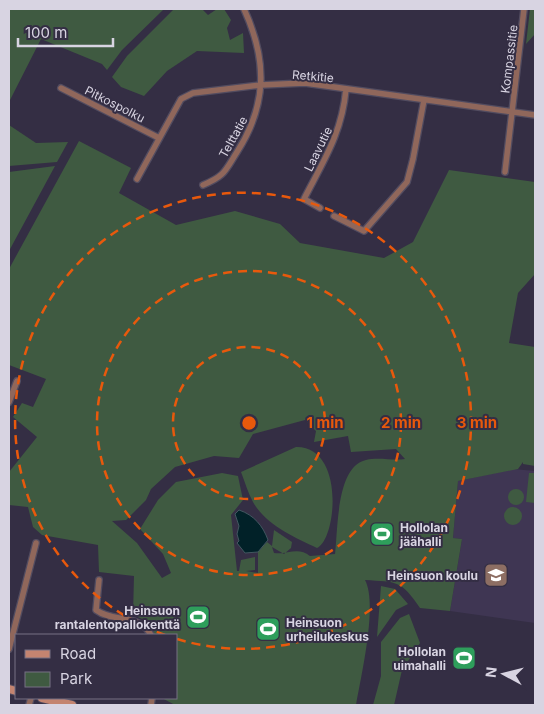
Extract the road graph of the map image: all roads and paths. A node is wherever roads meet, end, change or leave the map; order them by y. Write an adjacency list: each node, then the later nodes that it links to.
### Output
1 (244, 9): 3 (street, Telttatie)
2 (524, 9): 7 (street, Kompassitie)
3 (261, 85): 5 (street, Retkitie); 9 (street, Retkitie); 12 (street, Telttatie)
4 (61, 88): 9 (street, Pitkospolku)
5 (346, 89): 6 (street, Retkitie); 13 (street, Laavutie)
6 (424, 100): 7 (street, Retkitie); 14 (street)
7 (512, 112): 8 (street, Retkitie); 10 (street, Kompassitie)
8 (535, 115)
9 (159, 138): 11 (street, Retkitie)
10 (505, 172)
11 (137, 179)
12 (203, 185)
13 (320, 208)
14 (334, 216)
15 (17, 381): 16 (street)
16 (9, 402)
17 (36, 543): 20 (street)
18 (99, 580): 19 (street)
19 (150, 634)
20 (9, 649)
21 (46, 699): 22 (street)
22 (72, 705)

